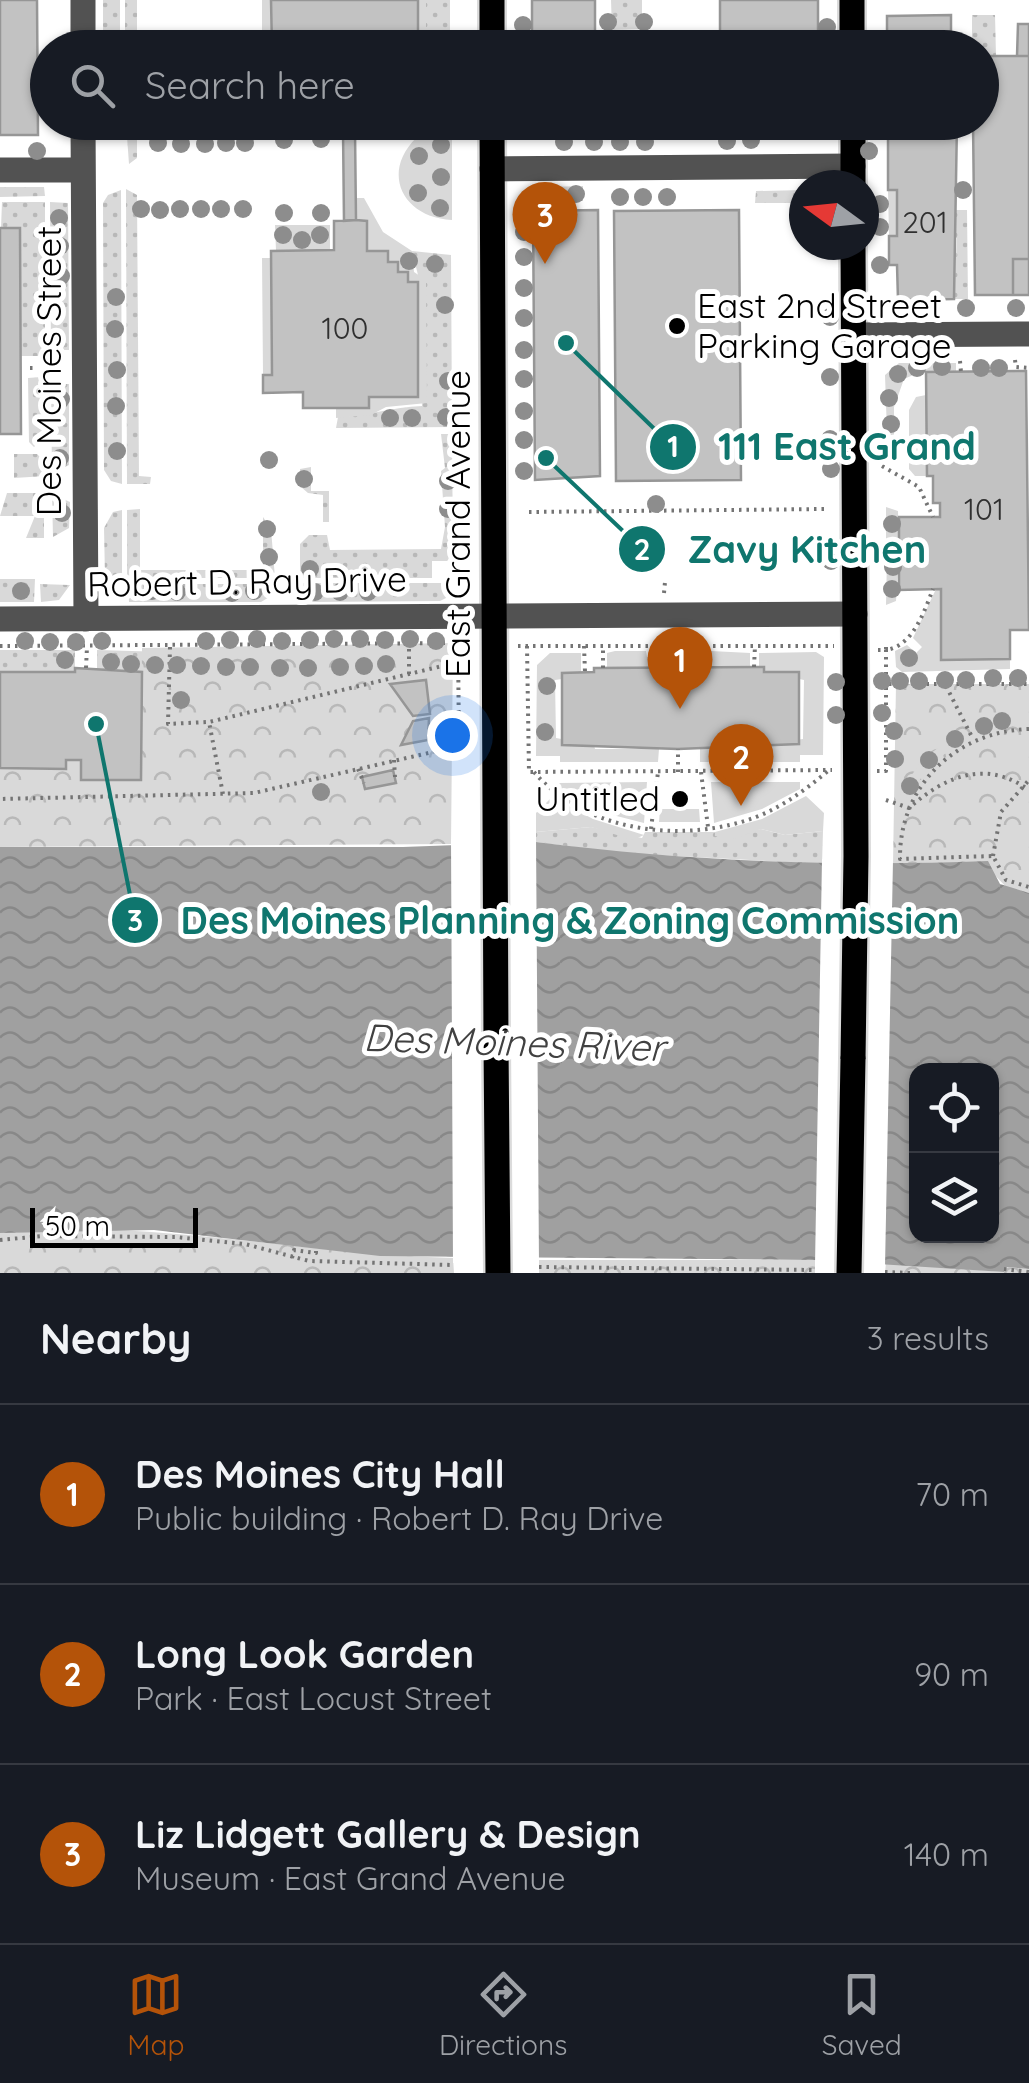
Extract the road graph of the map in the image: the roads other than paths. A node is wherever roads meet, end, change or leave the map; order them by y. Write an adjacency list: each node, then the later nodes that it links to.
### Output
1 (83, 0): 4 (street)
2 (492, 0): 5 (main road)
3 (852, 0): 6 (main road)
4 (83, 30)
5 (492, 30)
6 (852, 30)
7 (84, 140): 12 (street, Des Moines Street)
8 (492, 140): 10 (main road, East Grand Avenue)
9 (852, 140): 13 (main road)
10 (492, 169): 14 (street); 18 (main road, East Grand Avenue)
11 (0, 170): 12 (street)
12 (84, 170): 21 (street, Des Moines Street)
13 (853, 170)
14 (789, 175)
15 (853, 260): 17 (main road)
16 (1029, 334): 17 (street)
17 (854, 335): 19 (main road)
18 (494, 614): 19 (street, Robert D. Ray Drive); 21 (street, Robert D. Ray Drive); 22 (main road, East Grand Avenue, bridge)
19 (855, 614): 23 (main road, bridge)
20 (0, 619): 21 (street, Robert D. Ray Drive)
21 (86, 619)
22 (498, 1273)
23 (850, 1273)

